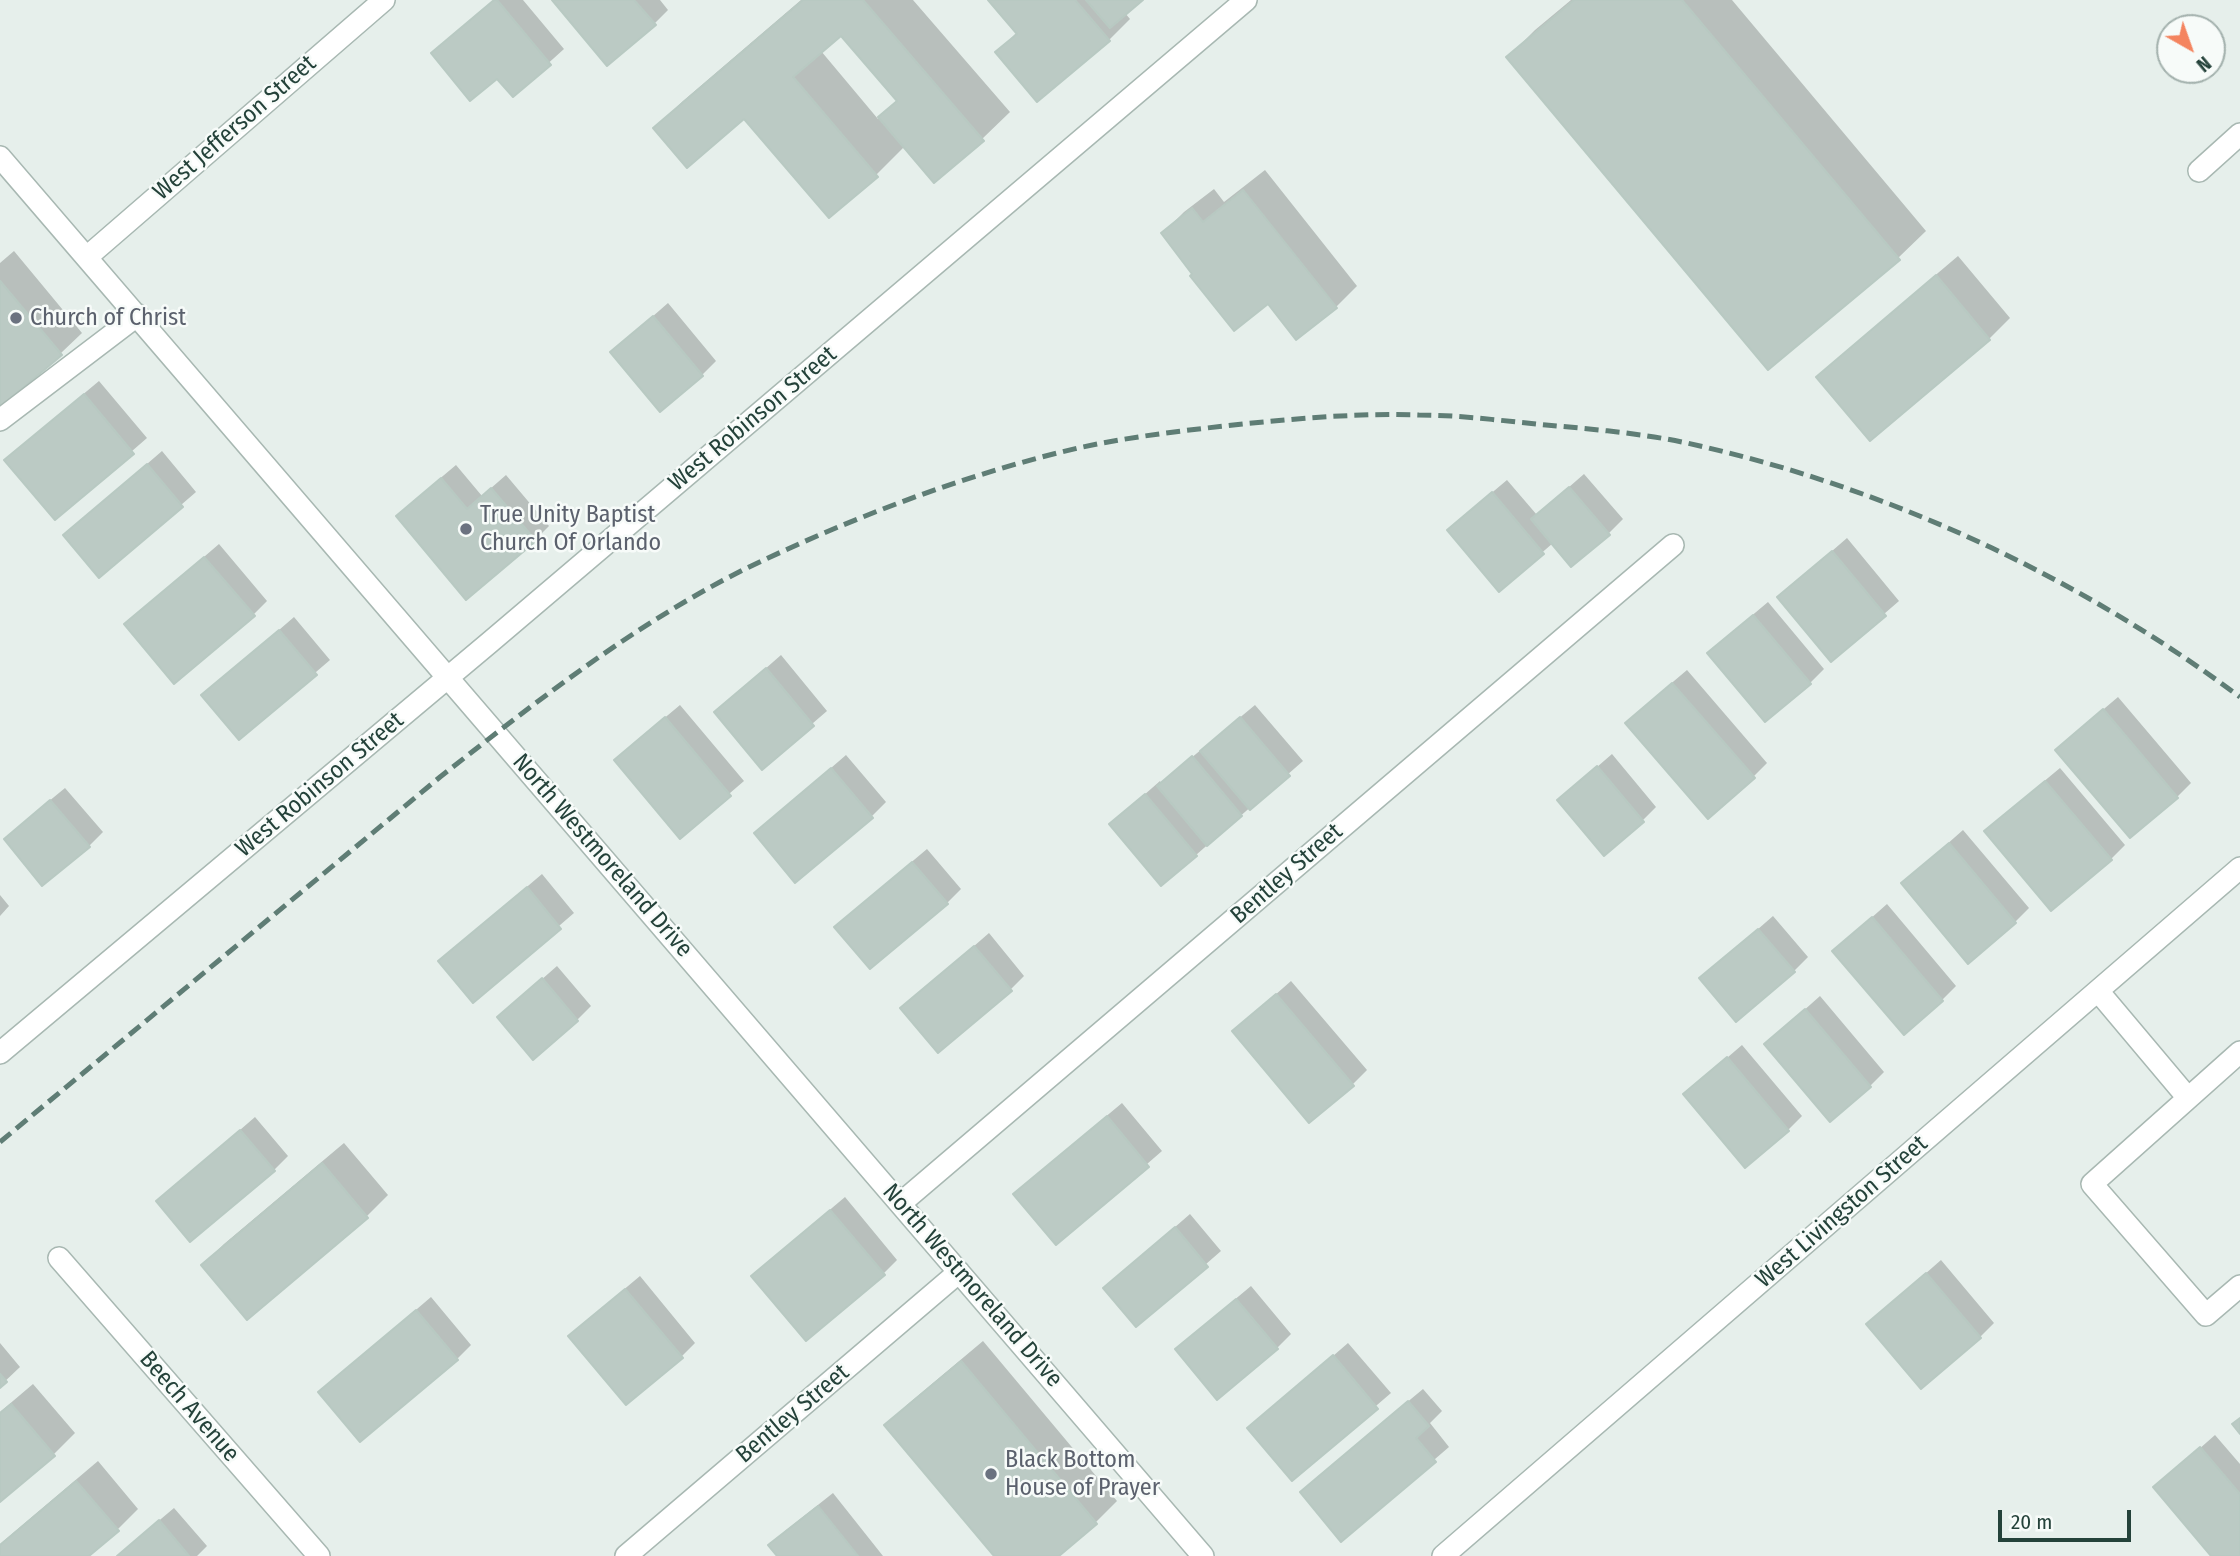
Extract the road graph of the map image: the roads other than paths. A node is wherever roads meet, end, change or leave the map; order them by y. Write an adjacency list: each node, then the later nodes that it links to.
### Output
1 (384, 0): 6 (street, West Jefferson Street)
2 (1246, 0): 10 (street, West Robinson Street)
3 (2240, 134): 5 (street)
4 (0, 157): 6 (street, North Westmoreland Drive)
5 (2199, 171)
6 (87, 257): 7 (street, North Westmoreland Drive)
7 (138, 315): 8 (street); 10 (street, North Westmoreland Drive)
8 (0, 419)
9 (1673, 545): 16 (street, Bentley Street)
10 (449, 677): 14 (street, West Robinson Street); 16 (street, North Westmoreland Drive)
11 (2240, 868): 12 (street, West Livingston Street)
12 (2098, 991): 15 (street); 23 (street, West Livingston Street)
13 (2240, 1052): 15 (street)
14 (0, 1053)
15 (2188, 1098): 19 (street)
16 (901, 1203): 18 (street, North Westmoreland Drive)
17 (60, 1258): 20 (street, Beech Avenue)
18 (958, 1272): 21 (street, Bentley Street); 22 (street, North Westmoreland Drive)
19 (2240, 1286)
20 (319, 1556)
21 (626, 1556)
22 (1203, 1556)
23 (1443, 1556)

